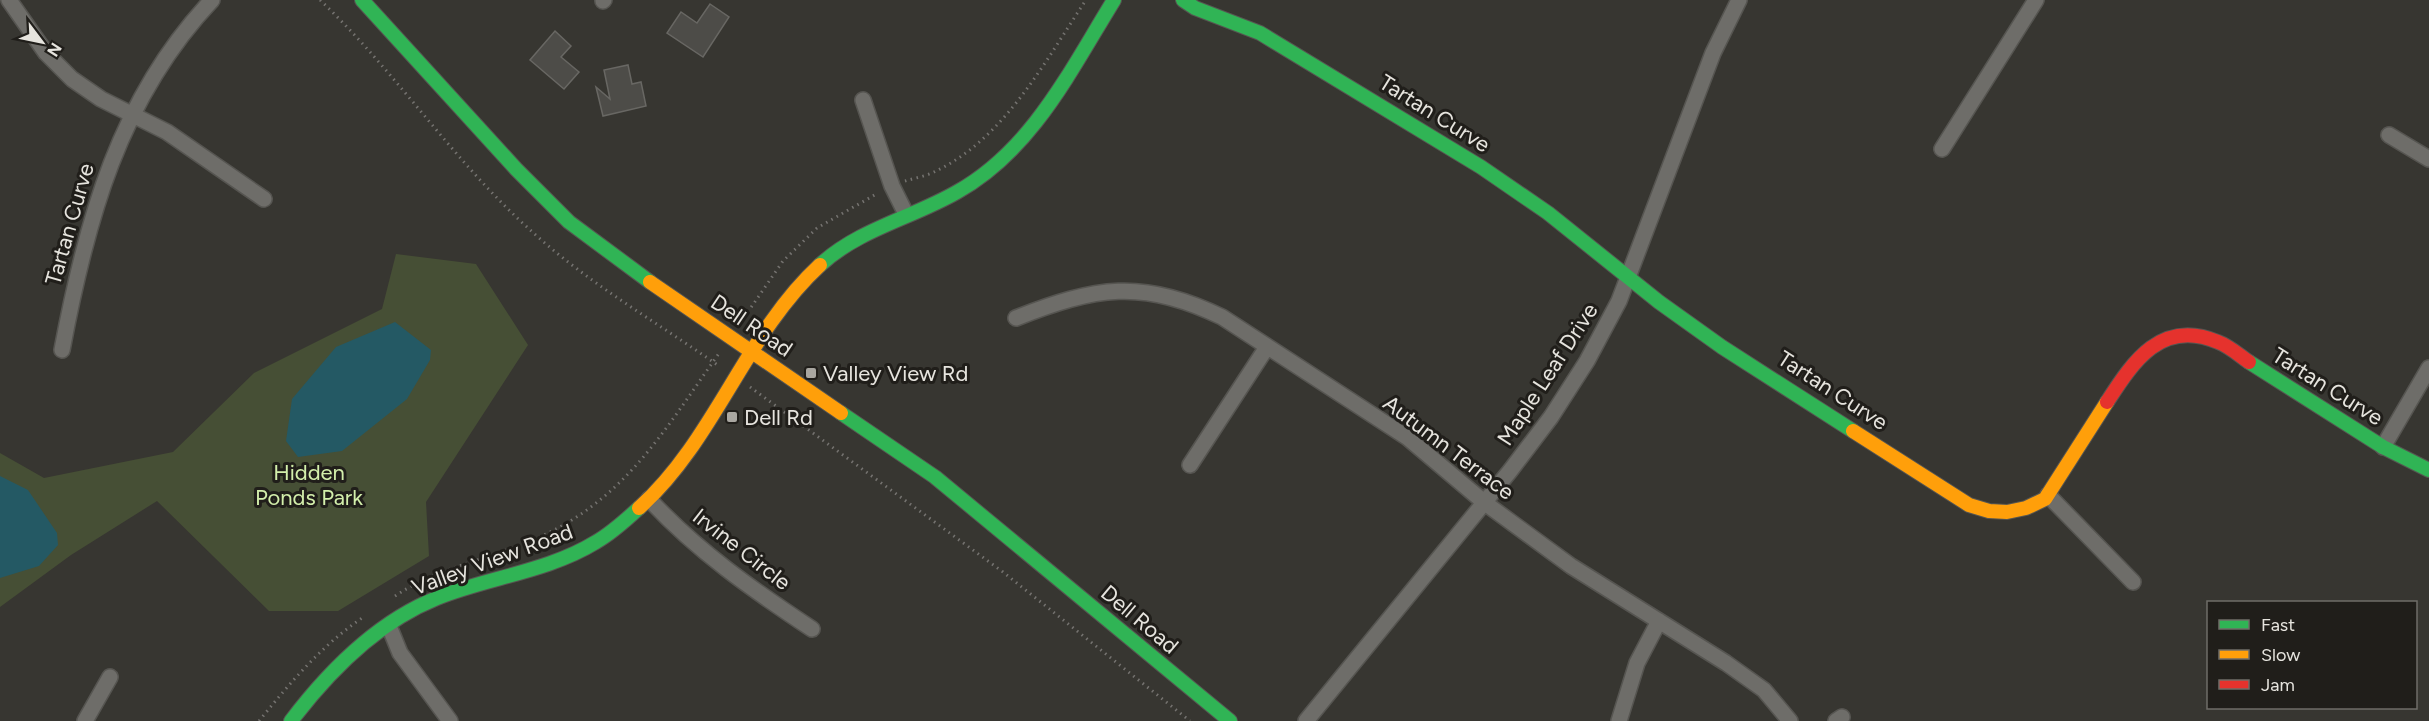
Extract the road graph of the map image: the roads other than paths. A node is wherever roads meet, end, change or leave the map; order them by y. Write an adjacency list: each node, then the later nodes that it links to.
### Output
1 (9, 0): 9 (street)
2 (212, 0): 9 (street, Tartan Curve)
3 (362, 0): 19 (street, Dell Road)
4 (1114, 0): 14 (street, Valley View Road)
5 (1183, 0): 15 (street, Tartan Curve)
6 (1739, 0): 15 (street, Maple Leaf Drive)
7 (2036, 0): 11 (street)
8 (863, 100): 14 (street)
9 (133, 115): 13 (street); 18 (street, Tartan Curve)
10 (2389, 135): 12 (street)
11 (1942, 149)
12 (2429, 159)
13 (264, 199)
14 (906, 214): 19 (street, Valley View Road)
15 (1627, 276): 24 (street, Tartan Curve); 26 (street, Maple Leaf Drive)
16 (1016, 318): 17 (street, Autumn Terrace)
17 (1267, 347): 22 (street); 26 (street, Autumn Terrace)
18 (62, 350)
19 (754, 351): 25 (street, Valley View Road); 35 (street, Dell Road)
20 (2429, 368): 21 (street)
21 (2383, 447): 23 (street, Tartan Curve); 24 (street, Tartan Curve)
22 (1190, 465)
23 (2429, 470)
24 (2048, 495): 27 (street)
25 (649, 499): 29 (street, Valley View Road); 30 (street, Irvine Circle)
26 (1485, 503): 28 (street, Autumn Terrace); 36 (street, Maple Leaf Drive)
27 (2133, 582)
28 (1659, 621): 37 (street); 38 (street, Autumn Terrace)
29 (389, 626): 33 (street, Valley View Road); 34 (street)
30 (812, 629)
31 (110, 677): 32 (street)
32 (86, 721)
33 (291, 721)
34 (450, 721)
35 (1230, 721)
36 (1306, 721)
37 (1619, 721)
38 (1790, 721)

